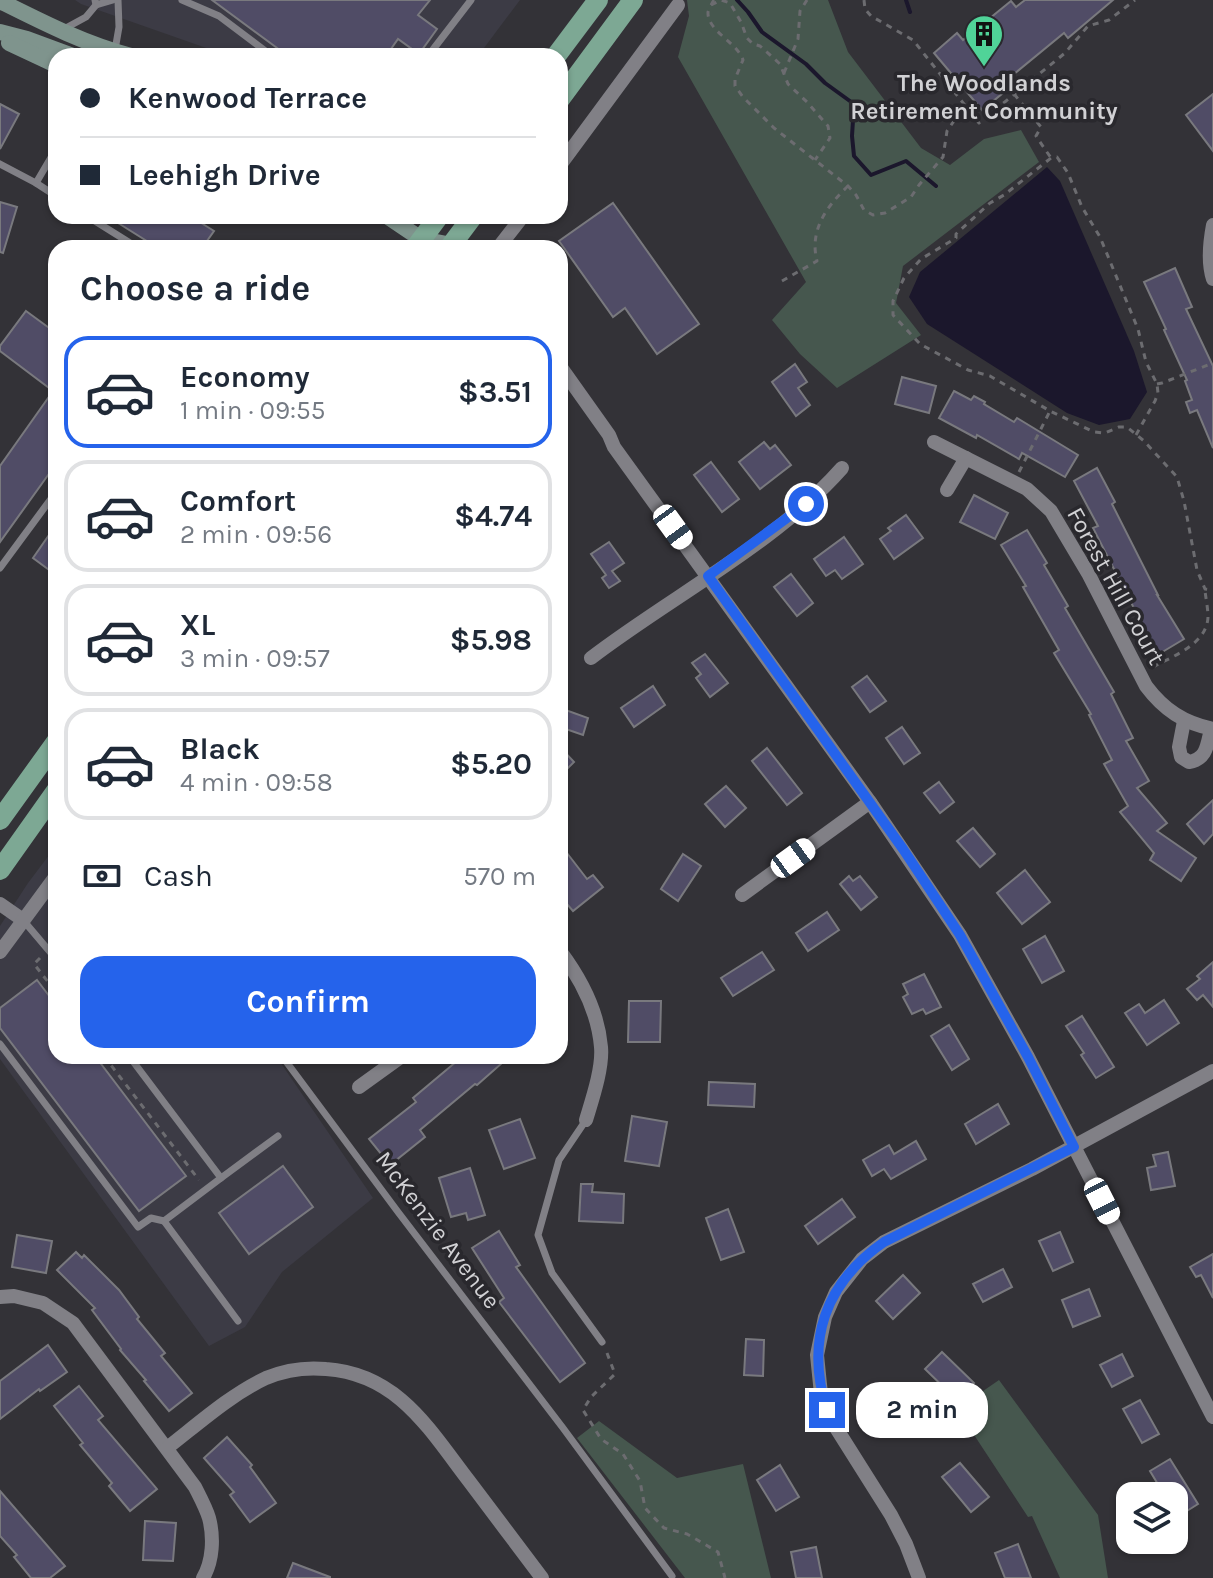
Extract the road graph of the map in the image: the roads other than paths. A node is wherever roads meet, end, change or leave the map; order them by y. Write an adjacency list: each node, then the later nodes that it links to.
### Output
1 (115, 0): 7 (lane); 14 (lane)
2 (182, 0): 15 (lane)
3 (471, 0): 16 (lane)
4 (598, 0): 17 (main road)
5 (633, 0): 19 (main road)
6 (0, 1): 9 (main road)
7 (96, 2): 9 (lane)
8 (678, 5): 20 (street)
9 (62, 31): 13 (main road)
10 (0, 32): 12 (main road)
11 (0, 39): 18 (main road)
12 (51, 48)
13 (102, 48)
14 (118, 48)
15 (261, 48)
16 (434, 48)
17 (562, 48)
18 (48, 61)
19 (568, 88)
20 (568, 154)
21 (48, 163): 23 (lane)
22 (0, 164): 23 (lane)
23 (36, 183): 24 (lane)
24 (48, 191)
25 (100, 224): 29 (lane)
26 (396, 224): 30 (main road)
27 (517, 224): 31 (street)
28 (1213, 228): 32 (street)
29 (125, 240)
30 (414, 240)
31 (504, 240)
32 (1213, 279)
33 (568, 377): 40 (street)
34 (934, 442): 35 (street, Forest Hill Court)
35 (966, 458): 37 (street); 42 (street, Forest Hill Court)
36 (842, 468): 40 (street)
37 (947, 490)
38 (48, 503): 39 (lane)
39 (0, 568)
40 (708, 576): 41 (street); 46 (street)
41 (591, 658)
42 (1184, 721): 43 (street, Forest Hill Court); 43 (street)
43 (1212, 729)
44 (48, 753): 47 (main road)
45 (48, 802): 48 (main road)
46 (870, 802): 50 (street); 64 (street)
47 (0, 820)
48 (0, 870)
49 (48, 887): 52 (street)
50 (742, 895)
51 (0, 904): 52 (street)
52 (23, 920): 53 (lane); 54 (street)
53 (48, 949)
54 (0, 952)
55 (568, 962): 62 (street)
56 (0, 1044): 66 (lane)
57 (135, 1064): 65 (lane)
58 (288, 1064): 73 (lane, McKenzie Avenue)
59 (391, 1064): 61 (street)
60 (1213, 1071): 64 (street)
61 (359, 1087)
62 (586, 1120): 69 (lane)
63 (278, 1136): 65 (lane)
64 (1074, 1147): 70 (street); 75 (street)
65 (221, 1178): 66 (lane)
66 (164, 1221): 68 (lane)
67 (0, 1297): 71 (street)
68 (238, 1321)
69 (602, 1342)
70 (1213, 1417)
71 (167, 1448): 72 (street); 74 (street)
72 (209, 1576)
73 (672, 1576)
74 (542, 1578)
75 (919, 1578)

